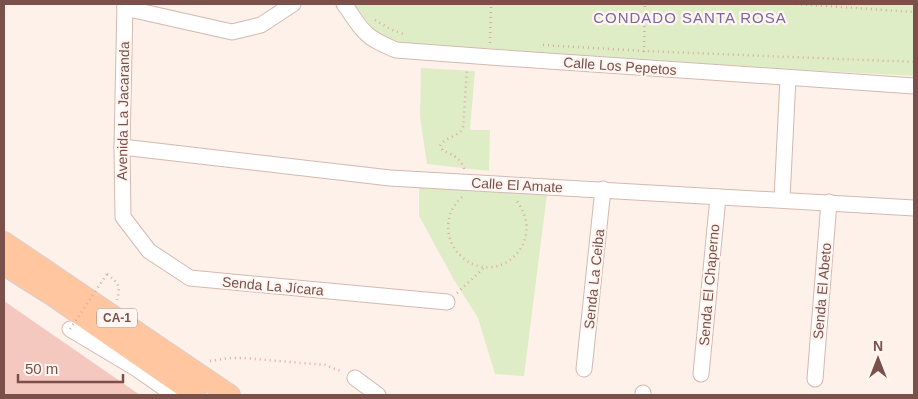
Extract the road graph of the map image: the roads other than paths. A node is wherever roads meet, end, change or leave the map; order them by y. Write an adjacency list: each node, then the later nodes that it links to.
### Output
1 (292, 4): 3 (street)
2 (344, 4): 4 (street, Calle Los Pepetos)
3 (125, 6): 6 (street, Avenida La Jacaranda)
4 (788, 78): 5 (street, Calle Los Pepetos); 9 (street)
5 (914, 86)
6 (122, 147): 7 (street, Calle El Amate); 12 (street, Avenida La Jacaranda)
7 (603, 190): 8 (street, Calle El Amate); 17 (street, Senda La Ceiba)
8 (718, 197): 9 (street, Calle El Amate); 18 (street, Senda El Chaperno)
9 (782, 200): 10 (street, Calle El Amate)
10 (829, 202): 11 (street, Calle El Amate); 20 (street, Senda El Abeto)
11 (914, 208)
12 (123, 217): 15 (street, Senda La Jícara)
13 (4, 242): 23 (main road, CA-1)
14 (4, 266): 22 (main road, CA-1)
15 (447, 302)
16 (70, 329): 21 (street)
17 (584, 369)
18 (701, 374)
19 (356, 378): 24 (street)
20 (815, 379)
21 (174, 395)
22 (196, 395)
23 (230, 395)
24 (378, 395)

